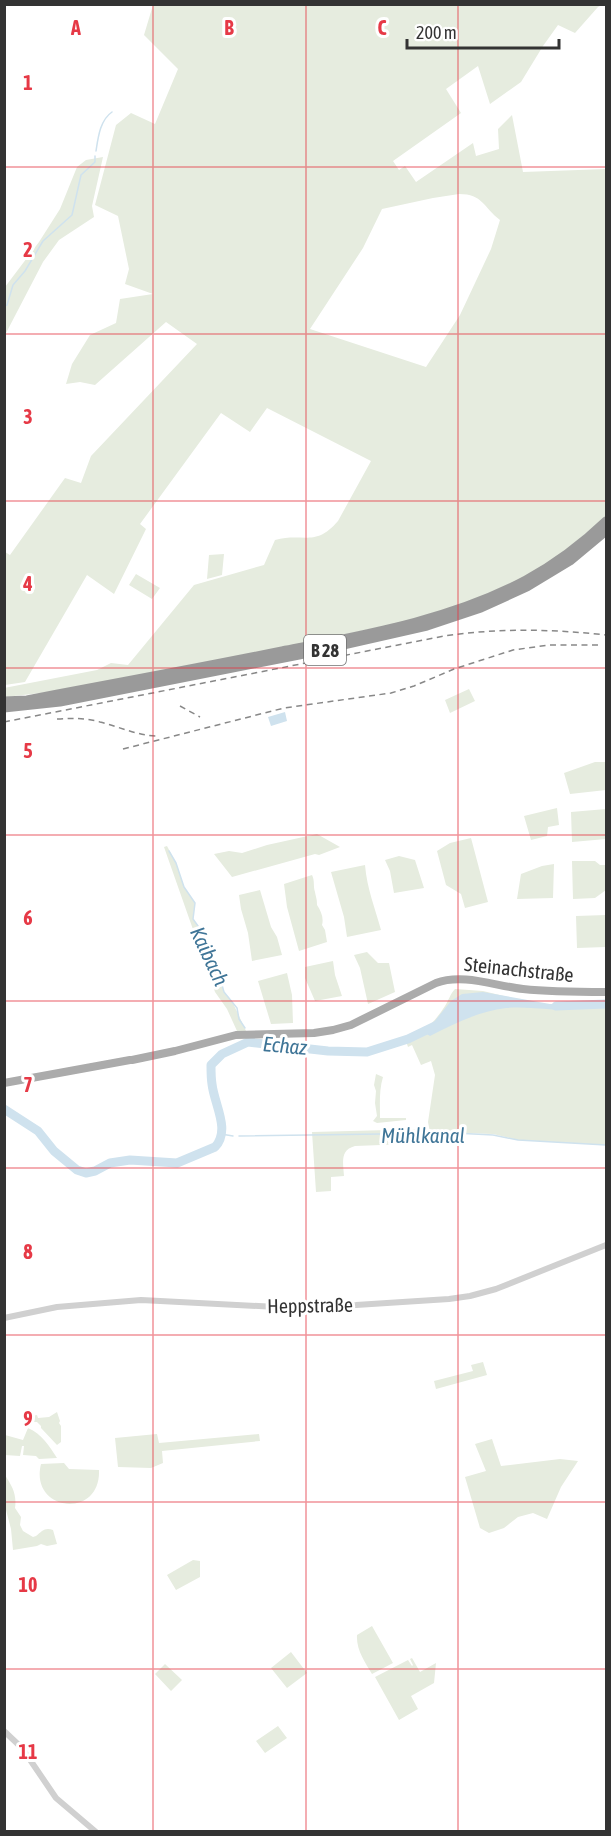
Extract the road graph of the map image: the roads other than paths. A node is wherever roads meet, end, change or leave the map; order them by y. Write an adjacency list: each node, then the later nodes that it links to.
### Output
1 (606, 521): 3 (highway, B 28)
2 (606, 531): 4 (highway, B 28)
3 (4, 701)
4 (4, 708)
5 (606, 992): 6 (main road, Steinachstraße)
6 (4, 1083)
7 (606, 1245): 8 (street, Heppstraße)
8 (4, 1318)
9 (4, 1731): 10 (street)
10 (96, 1832)

